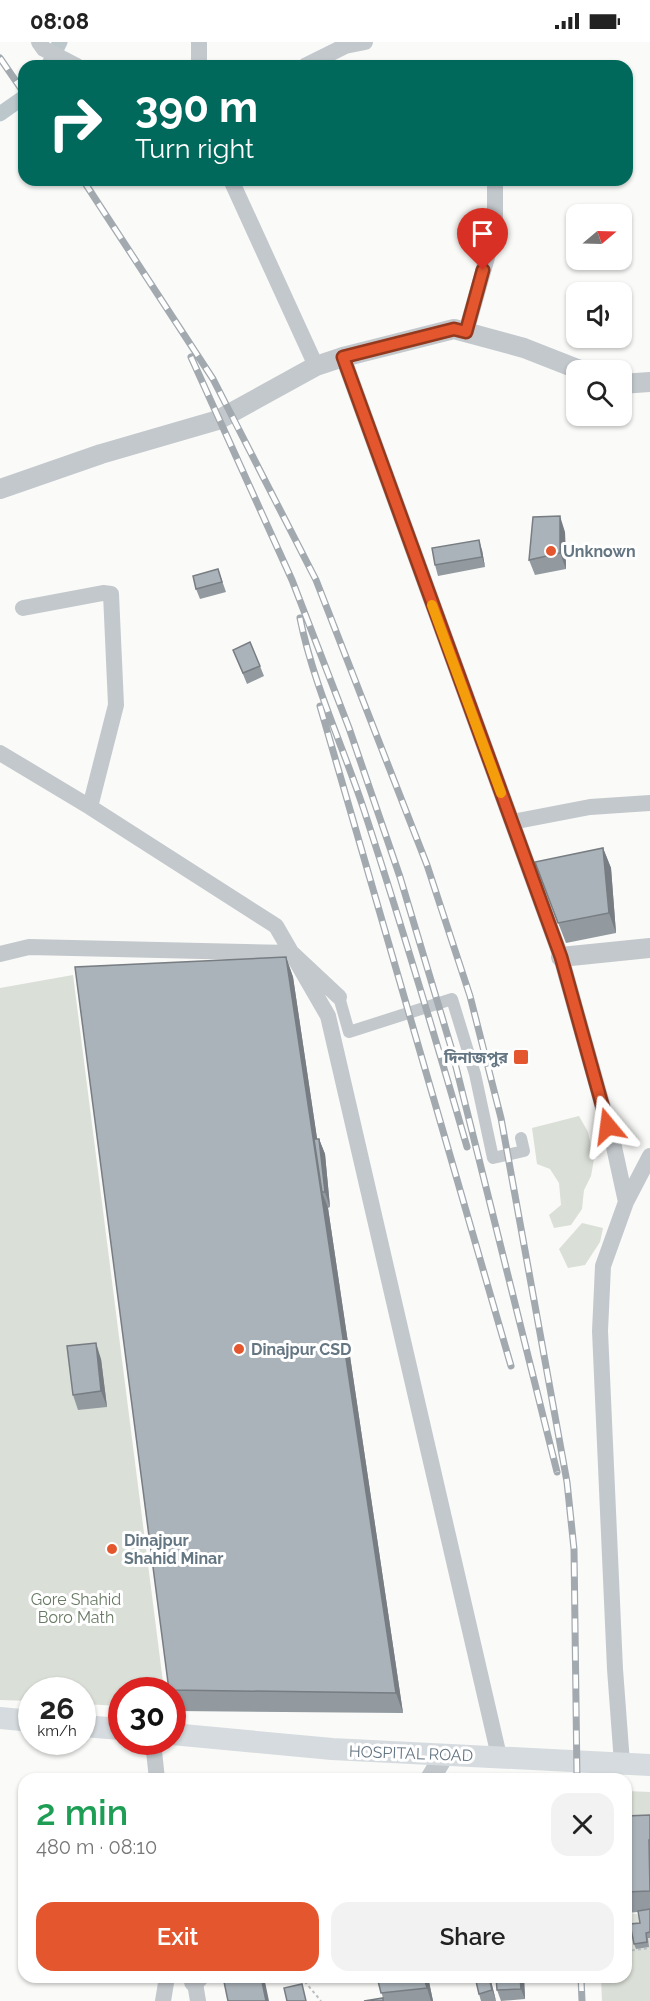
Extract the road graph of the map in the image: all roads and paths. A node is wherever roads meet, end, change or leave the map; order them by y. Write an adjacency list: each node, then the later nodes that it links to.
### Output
1 (199, 42): 5 (street)
2 (364, 42): 6 (street)
3 (47, 50): 4 (street)
4 (66, 60)
5 (199, 60)
6 (317, 60)
7 (234, 186): 12 (street)
8 (495, 186): 9 (street)
9 (466, 332): 10 (street); 11 (street)
10 (343, 357): 12 (street); 20 (street)
11 (566, 364)
12 (316, 366): 15 (street)
13 (650, 382): 14 (street)
14 (632, 383)
15 (0, 489)
16 (23, 608): 19 (street)
17 (0, 753): 19 (street)
18 (650, 803): 20 (street)
19 (90, 807): 22 (street)
20 (512, 822): 24 (street)
21 (650, 948): 24 (street)
22 (292, 953): 23 (street); 25 (street); 34 (street)
23 (0, 954)
24 (561, 957): 28 (street)
25 (339, 997): 26 (street)
26 (521, 1138)
27 (650, 1156): 28 (street)
28 (626, 1202): 35 (street)
29 (0, 1718): 30 (main road)
30 (18, 1720)
31 (186, 1735): 32 (main road, HOSPITAL ROAD)
32 (445, 1754): 34 (main road, HOSPITAL ROAD); 38 (street)
33 (154, 1755): 37 (street)
34 (499, 1756): 35 (main road, HOSPITAL ROAD)
35 (622, 1763): 36 (main road, HOSPITAL ROAD)
36 (650, 1765)
37 (156, 1773)
38 (434, 1773)
39 (650, 1948): 40 (path)
40 (632, 1951)
41 (166, 1983): 43 (street)
42 (306, 1983): 44 (path)
43 (163, 2001)
44 (321, 2001)

